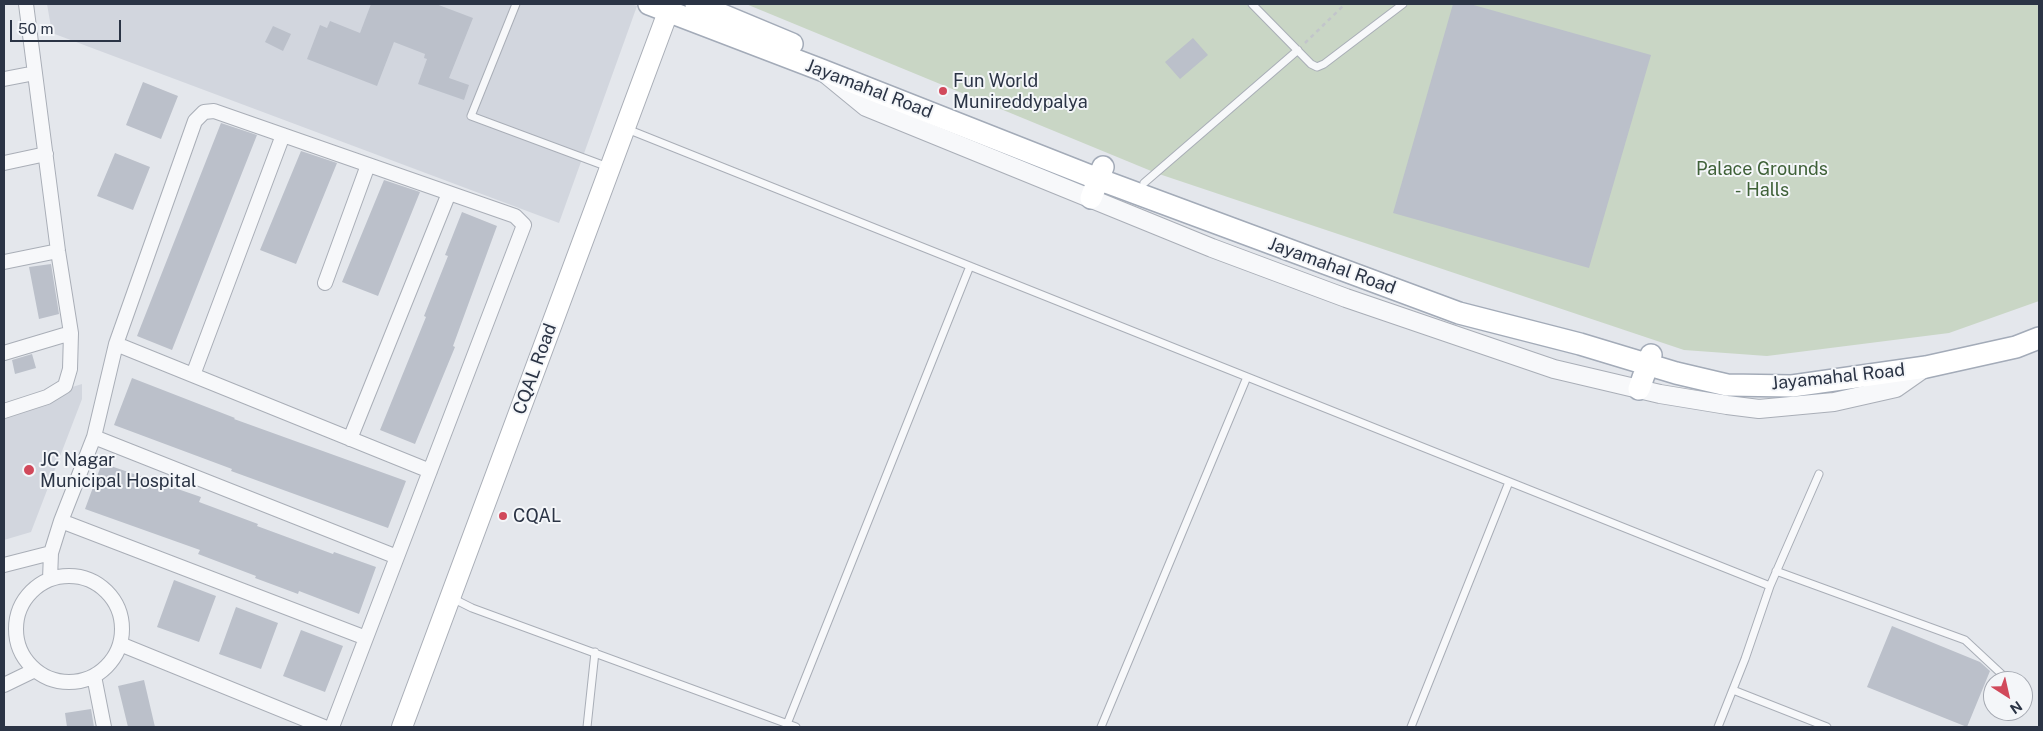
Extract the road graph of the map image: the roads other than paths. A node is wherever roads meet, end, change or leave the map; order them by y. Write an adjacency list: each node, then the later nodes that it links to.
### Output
1 (26, 4): 8 (street)
2 (516, 4): 15 (lane)
3 (696, 4): 16 (main road, Jayamahal Road)
4 (1252, 4): 7 (lane)
5 (1403, 4): 7 (lane)
6 (663, 6): 10 (main road, CQAL Road); 16 (main road, Jayamahal Road)
7 (1298, 50): 17 (lane)
8 (35, 73): 9 (street); 12 (street)
9 (4, 78)
10 (624, 128): 15 (main road, CQAL Road); 21 (lane)
11 (283, 135): 14 (street); 26 (street); 31 (street)
12 (46, 154): 13 (street); 19 (street)
13 (4, 163)
14 (368, 165): 18 (street); 22 (street)
15 (610, 168): 47 (main road, CQAL Road)
16 (1098, 181): 17 (main road, Jayamahal Road); 33 (street)
17 (1152, 190): 29 (main road, Jayamahal Road)
18 (449, 193): 36 (street); 37 (street)
19 (58, 251): 20 (street); 24 (street)
20 (4, 262)
21 (970, 266): 32 (lane); 56 (lane)
22 (325, 282)
23 (2039, 327): 27 (main road, Jayamahal Road)
24 (70, 333): 28 (street); 34 (street)
25 (2039, 338): 27 (main road, Jayamahal Road)
26 (116, 344): 31 (street); 35 (street)
27 (1988, 348): 30 (main road, Jayamahal Road); 30 (main road, Jayamahal Road)
28 (4, 353)
29 (1649, 360): 30 (main road, Jayamahal Road); 33 (main road)
30 (1894, 374): 33 (street)
31 (193, 375): 36 (street)
32 (1247, 377): 39 (lane); 63 (lane)
33 (1639, 389)
34 (4, 411)
35 (94, 438): 40 (street); 42 (street)
36 (350, 439): 37 (street)
37 (430, 471): 42 (street)
38 (1819, 474): 44 (lane)
39 (1509, 482): 46 (lane); 64 (lane)
40 (61, 521): 41 (street); 48 (street)
41 (51, 554): 43 (street); 45 (street)
42 (397, 557): 48 (street)
43 (4, 565)
44 (1776, 571): 46 (lane); 52 (lane)
45 (50, 579): 49 (street); 51 (street)
46 (1770, 586): 55 (lane)
47 (449, 597): 50 (lane); 60 (main road, CQAL Road)
48 (366, 638): 59 (street)
49 (120, 644): 53 (street); 58 (street)
50 (595, 652): 56 (lane); 61 (lane)
51 (35, 670): 53 (street); 54 (street)
52 (1998, 671)
53 (94, 676): 57 (street)
54 (4, 685)
55 (1733, 690): 65 (lane); 66 (lane)
56 (787, 724): 62 (lane)
57 (104, 727)
58 (324, 727)
59 (332, 727)
60 (402, 727)
61 (588, 727)
62 (796, 727)
63 (1101, 727)
64 (1411, 727)
65 (1718, 727)
66 (1827, 727)

